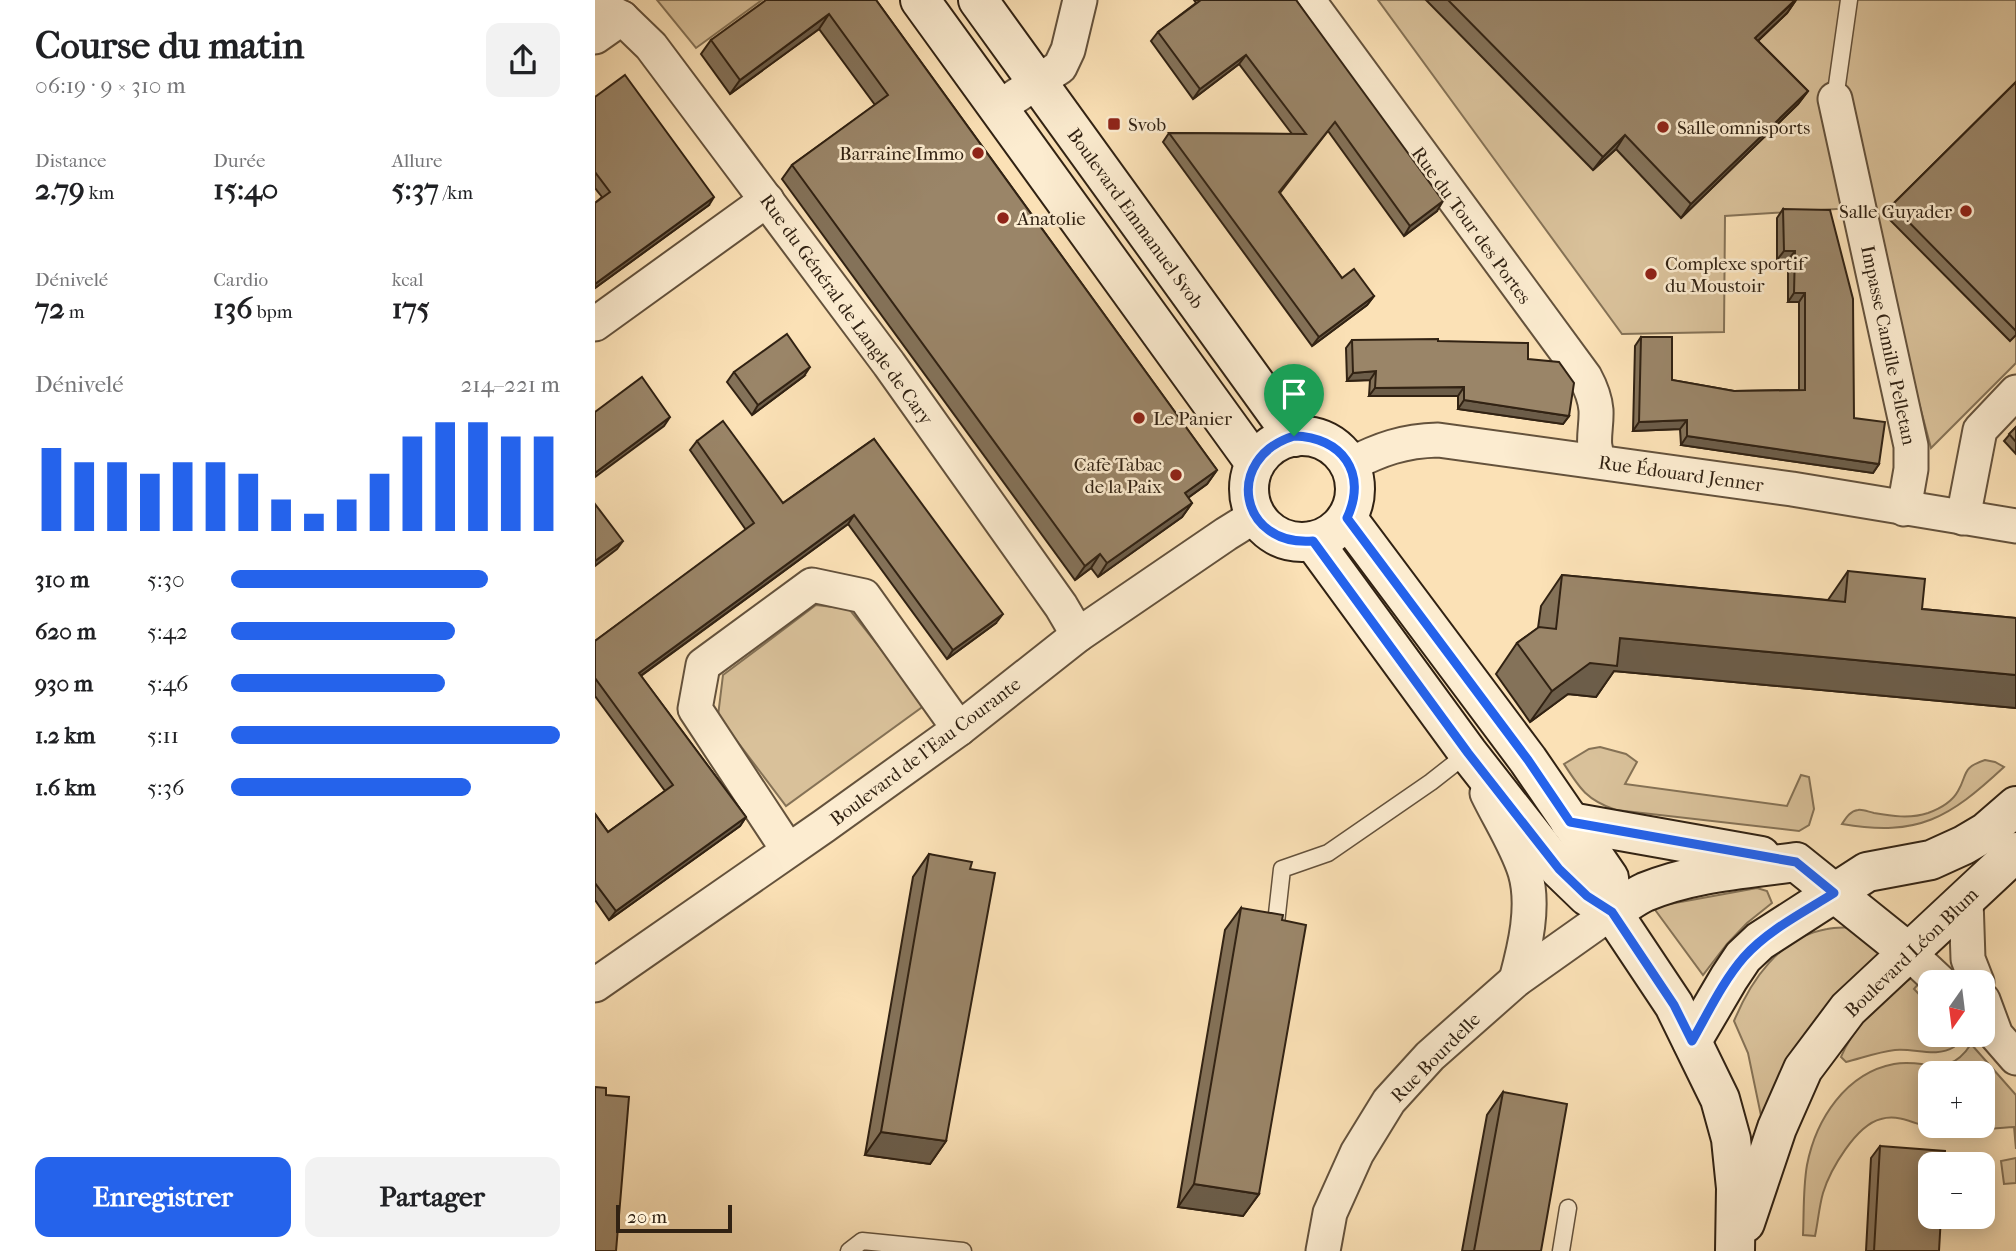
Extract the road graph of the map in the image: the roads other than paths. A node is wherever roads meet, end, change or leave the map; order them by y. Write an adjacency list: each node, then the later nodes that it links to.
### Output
1 (920, 0): 10 (main road)
2 (978, 0): 8 (main road, Boulevard Emmanuel Svob)
3 (1080, 0): 8 (street)
4 (1308, 0): 15 (street, Rue du Tour des Portes)
5 (1849, 0): 9 (lane)
6 (608, 11): 7 (street); 11 (street, Rue du Général de Langle de Cary)
7 (595, 37)
8 (1038, 83): 10 (street); 14 (main road, Boulevard Emmanuel Svob)
9 (1835, 99): 18 (street, Impasse Camille Pelletan)
10 (998, 108): 16 (main road)
11 (767, 200): 12 (street); 24 (street, Rue du Général de Langle de Cary)
12 (595, 324)
13 (2016, 392): 21 (street)
14 (1294, 436): 16 (main road); 17 (main road)
15 (1600, 461): 17 (street, Rue Édouard Jenner); 18 (street, Rue Édouard Jenner)
16 (1255, 463): 19 (main road)
17 (1349, 465): 20 (main road)
18 (1904, 509): 21 (street, Rue Édouard Jenner)
19 (1255, 516): 23 (main road); 24 (street, Boulevard de l'Eau Courante)
20 (1347, 518): 23 (main road); 28 (main road)
21 (1963, 518): 22 (street, Rue Édouard Jenner)
22 (2016, 526)
23 (1313, 541): 26 (main road)
24 (1078, 635): 25 (street, Boulevard de l'Eau Courante)
25 (959, 729): 29 (street, Boulevard de l'Eau Courante); 29 (street)
26 (1468, 753): 35 (main road); 36 (lane); 40 (street)
27 (2016, 806): 32 (main road)
28 (1570, 822): 31 (main road); 35 (main road)
29 (788, 850): 41 (street, Boulevard de l'Eau Courante)
30 (2016, 852): 34 (main road, Boulevard Léon Blum)
31 (1796, 862): 32 (main road); 33 (main road); 35 (main road)
32 (1867, 872): 33 (main road)
33 (1834, 893): 37 (main road); 42 (main road)
34 (1966, 899): 37 (main road, Boulevard Léon Blum); 39 (street)
35 (1612, 912): 40 (street, Rue Bourdelle); 42 (main road)
36 (1276, 923)
37 (1908, 952): 38 (street); 48 (main road, Boulevard Léon Blum)
38 (1927, 970)
39 (1972, 970)
40 (1516, 980): 46 (street, Rue Bourdelle)
41 (595, 985)
42 (1692, 1041): 48 (main road)
43 (1568, 1208): 47 (lane)
44 (849, 1251): 45 (lane)
45 (964, 1251)
46 (1323, 1251)
47 (1561, 1251)
48 (1735, 1251)

